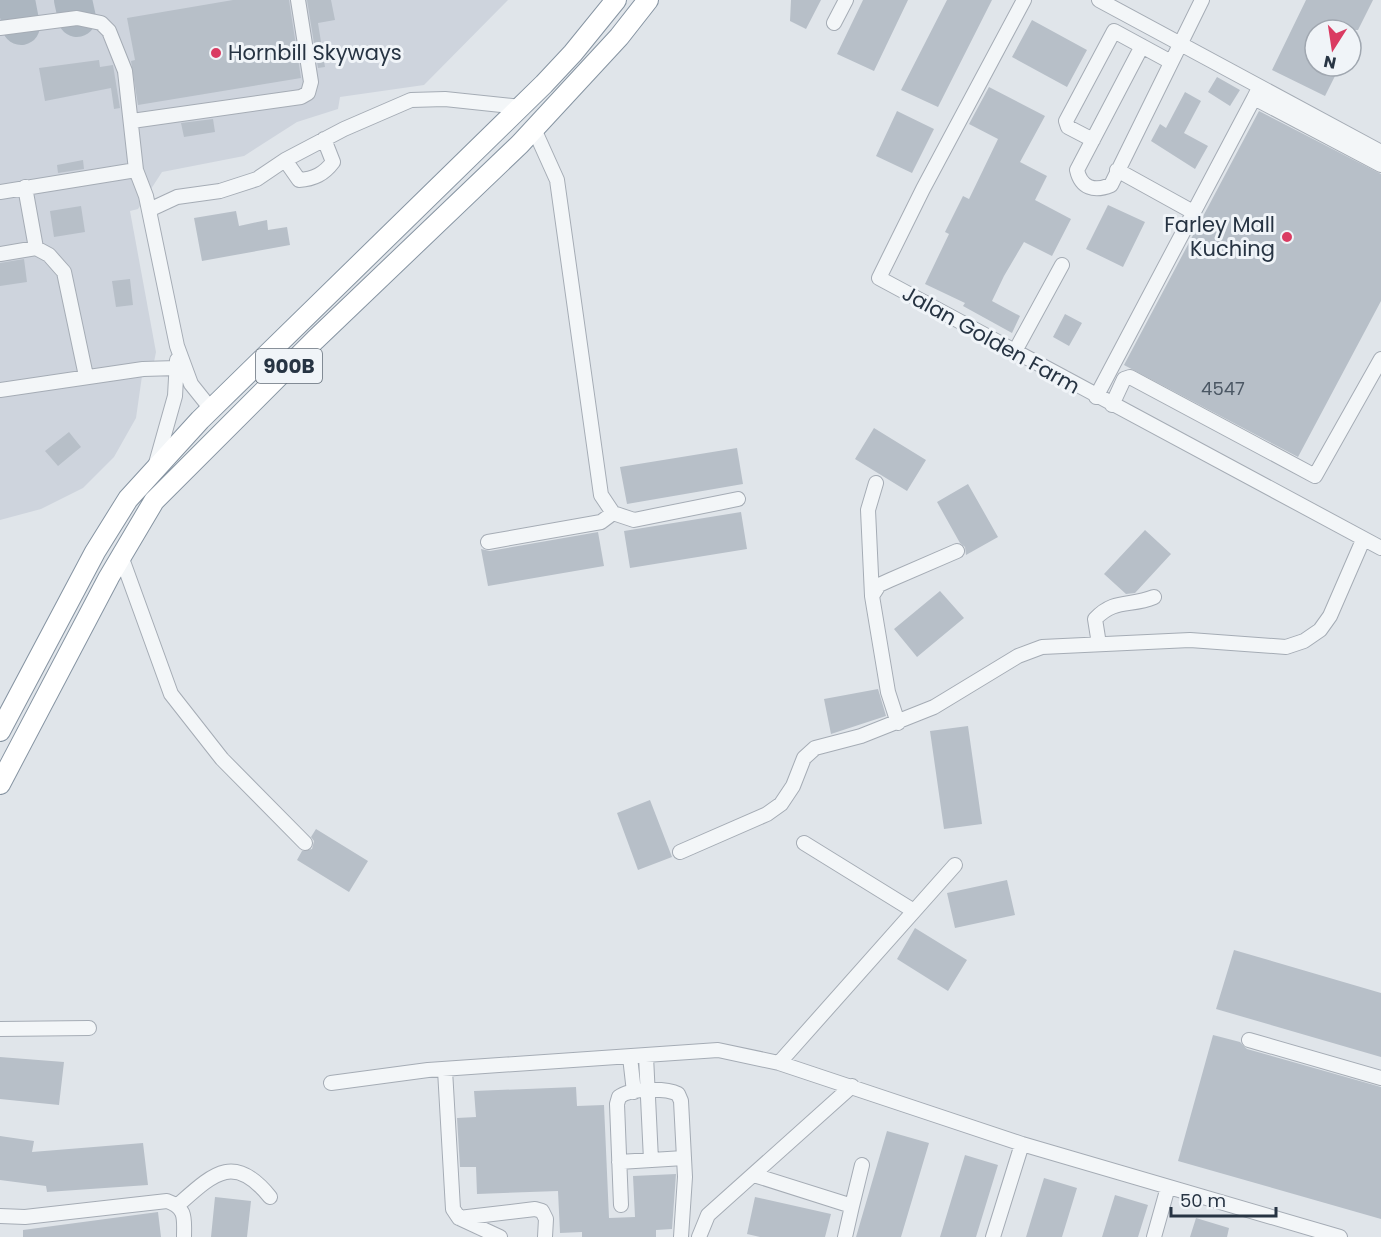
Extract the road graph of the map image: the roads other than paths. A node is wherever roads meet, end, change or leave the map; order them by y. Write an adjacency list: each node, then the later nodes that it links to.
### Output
1 (298, 0): 17 (street)
2 (616, 0): 16 (highway)
3 (648, 0): 18 (highway, 900B)
4 (846, 0): 9 (street)
5 (1024, 0): 34 (street, Jalan Golden Farm)
6 (1099, 0): 8 (street)
7 (1202, 0): 12 (street)
8 (1124, 14): 11 (street); 12 (street)
9 (834, 23)
10 (0, 28): 17 (street)
11 (1114, 31): 13 (street); 20 (street)
12 (1179, 44): 14 (street); 15 (street)
13 (1142, 46): 14 (street); 20 (street)
14 (1171, 62): 25 (street)
15 (1257, 93): 21 (street); 23 (street); 29 (street)
16 (521, 107): 19 (street); 41 (highway)
17 (132, 121): 24 (street)
18 (534, 129): 45 (street); 50 (highway, 900B)
19 (324, 139): 22 (street); 22 (street)
20 (1093, 140): 25 (street)
21 (1381, 152)
22 (285, 160): 28 (street)
23 (1381, 165)
24 (136, 170): 26 (street); 28 (street)
25 (1118, 170): 29 (street)
26 (25, 187): 27 (street); 30 (street)
27 (0, 192)
28 (149, 210): 33 (street)
29 (1193, 212): 39 (street)
30 (36, 248): 31 (street); 37 (street)
31 (0, 254)
32 (1062, 265): 34 (street)
33 (177, 346): 36 (street); 41 (street)
34 (1014, 353): 39 (street, Jalan Golden Farm)
35 (1381, 359): 40 (street)
36 (177, 368): 37 (street); 42 (street)
37 (86, 376): 38 (street)
38 (0, 390)
39 (1095, 397): 40 (street, Jalan Golden Farm)
40 (1112, 405): 46 (street, Jalan Golden Farm)
41 (211, 409): 42 (highway)
42 (154, 468): 54 (highway)
43 (876, 483): 51 (street)
44 (738, 499): 45 (street)
45 (613, 513): 47 (street)
46 (1363, 540): 48 (street, Jalan Golden Farm); 53 (street)
47 (488, 542)
48 (1381, 548)
49 (957, 551): 51 (street)
50 (121, 556): 58 (highway, 900B); 60 (street)
51 (872, 596): 56 (street)
52 (1154, 597): 53 (street)
53 (1099, 644): 56 (street)
54 (29, 676): 55 (highway); 57 (highway)
55 (0, 694)
56 (898, 723): 62 (street)
57 (1, 725): 58 (street)
58 (26, 734): 59 (highway, 900B)
59 (0, 784)
60 (305, 843)
61 (804, 843): 64 (street)
62 (680, 852)
63 (955, 865): 64 (street)
64 (914, 911): 70 (street)
65 (89, 1028): 66 (street)
66 (0, 1029)
67 (1249, 1040): 72 (street)
68 (646, 1056): 69 (street); 70 (street); 75 (street)
69 (630, 1057): 71 (street); 76 (street)
70 (780, 1063): 74 (street)
71 (445, 1070): 73 (street); 89 (street)
72 (1381, 1078)
73 (331, 1083)
74 (852, 1086): 77 (street); 82 (street)
75 (649, 1091): 76 (street); 78 (street); 79 (street)
76 (634, 1092): 80 (street)
77 (1022, 1144): 83 (street); 97 (street)
78 (684, 1158): 79 (street); 94 (street)
79 (651, 1160): 80 (street)
80 (619, 1162): 85 (street)
81 (862, 1165): 86 (street)
82 (754, 1175): 86 (street); 95 (street)
83 (1168, 1187): 90 (street); 98 (street)
84 (270, 1197): 87 (street)
85 (621, 1205)
86 (852, 1206): 96 (street)
87 (181, 1209): 88 (street); 91 (street)
88 (0, 1216)
89 (459, 1218): 92 (street); 93 (street)
90 (1309, 1233): 99 (street)
91 (184, 1237)
92 (500, 1237)
93 (545, 1237)
94 (681, 1237)
95 (699, 1237)
96 (845, 1237)
97 (993, 1237)
98 (1154, 1237)
99 (1340, 1237)

